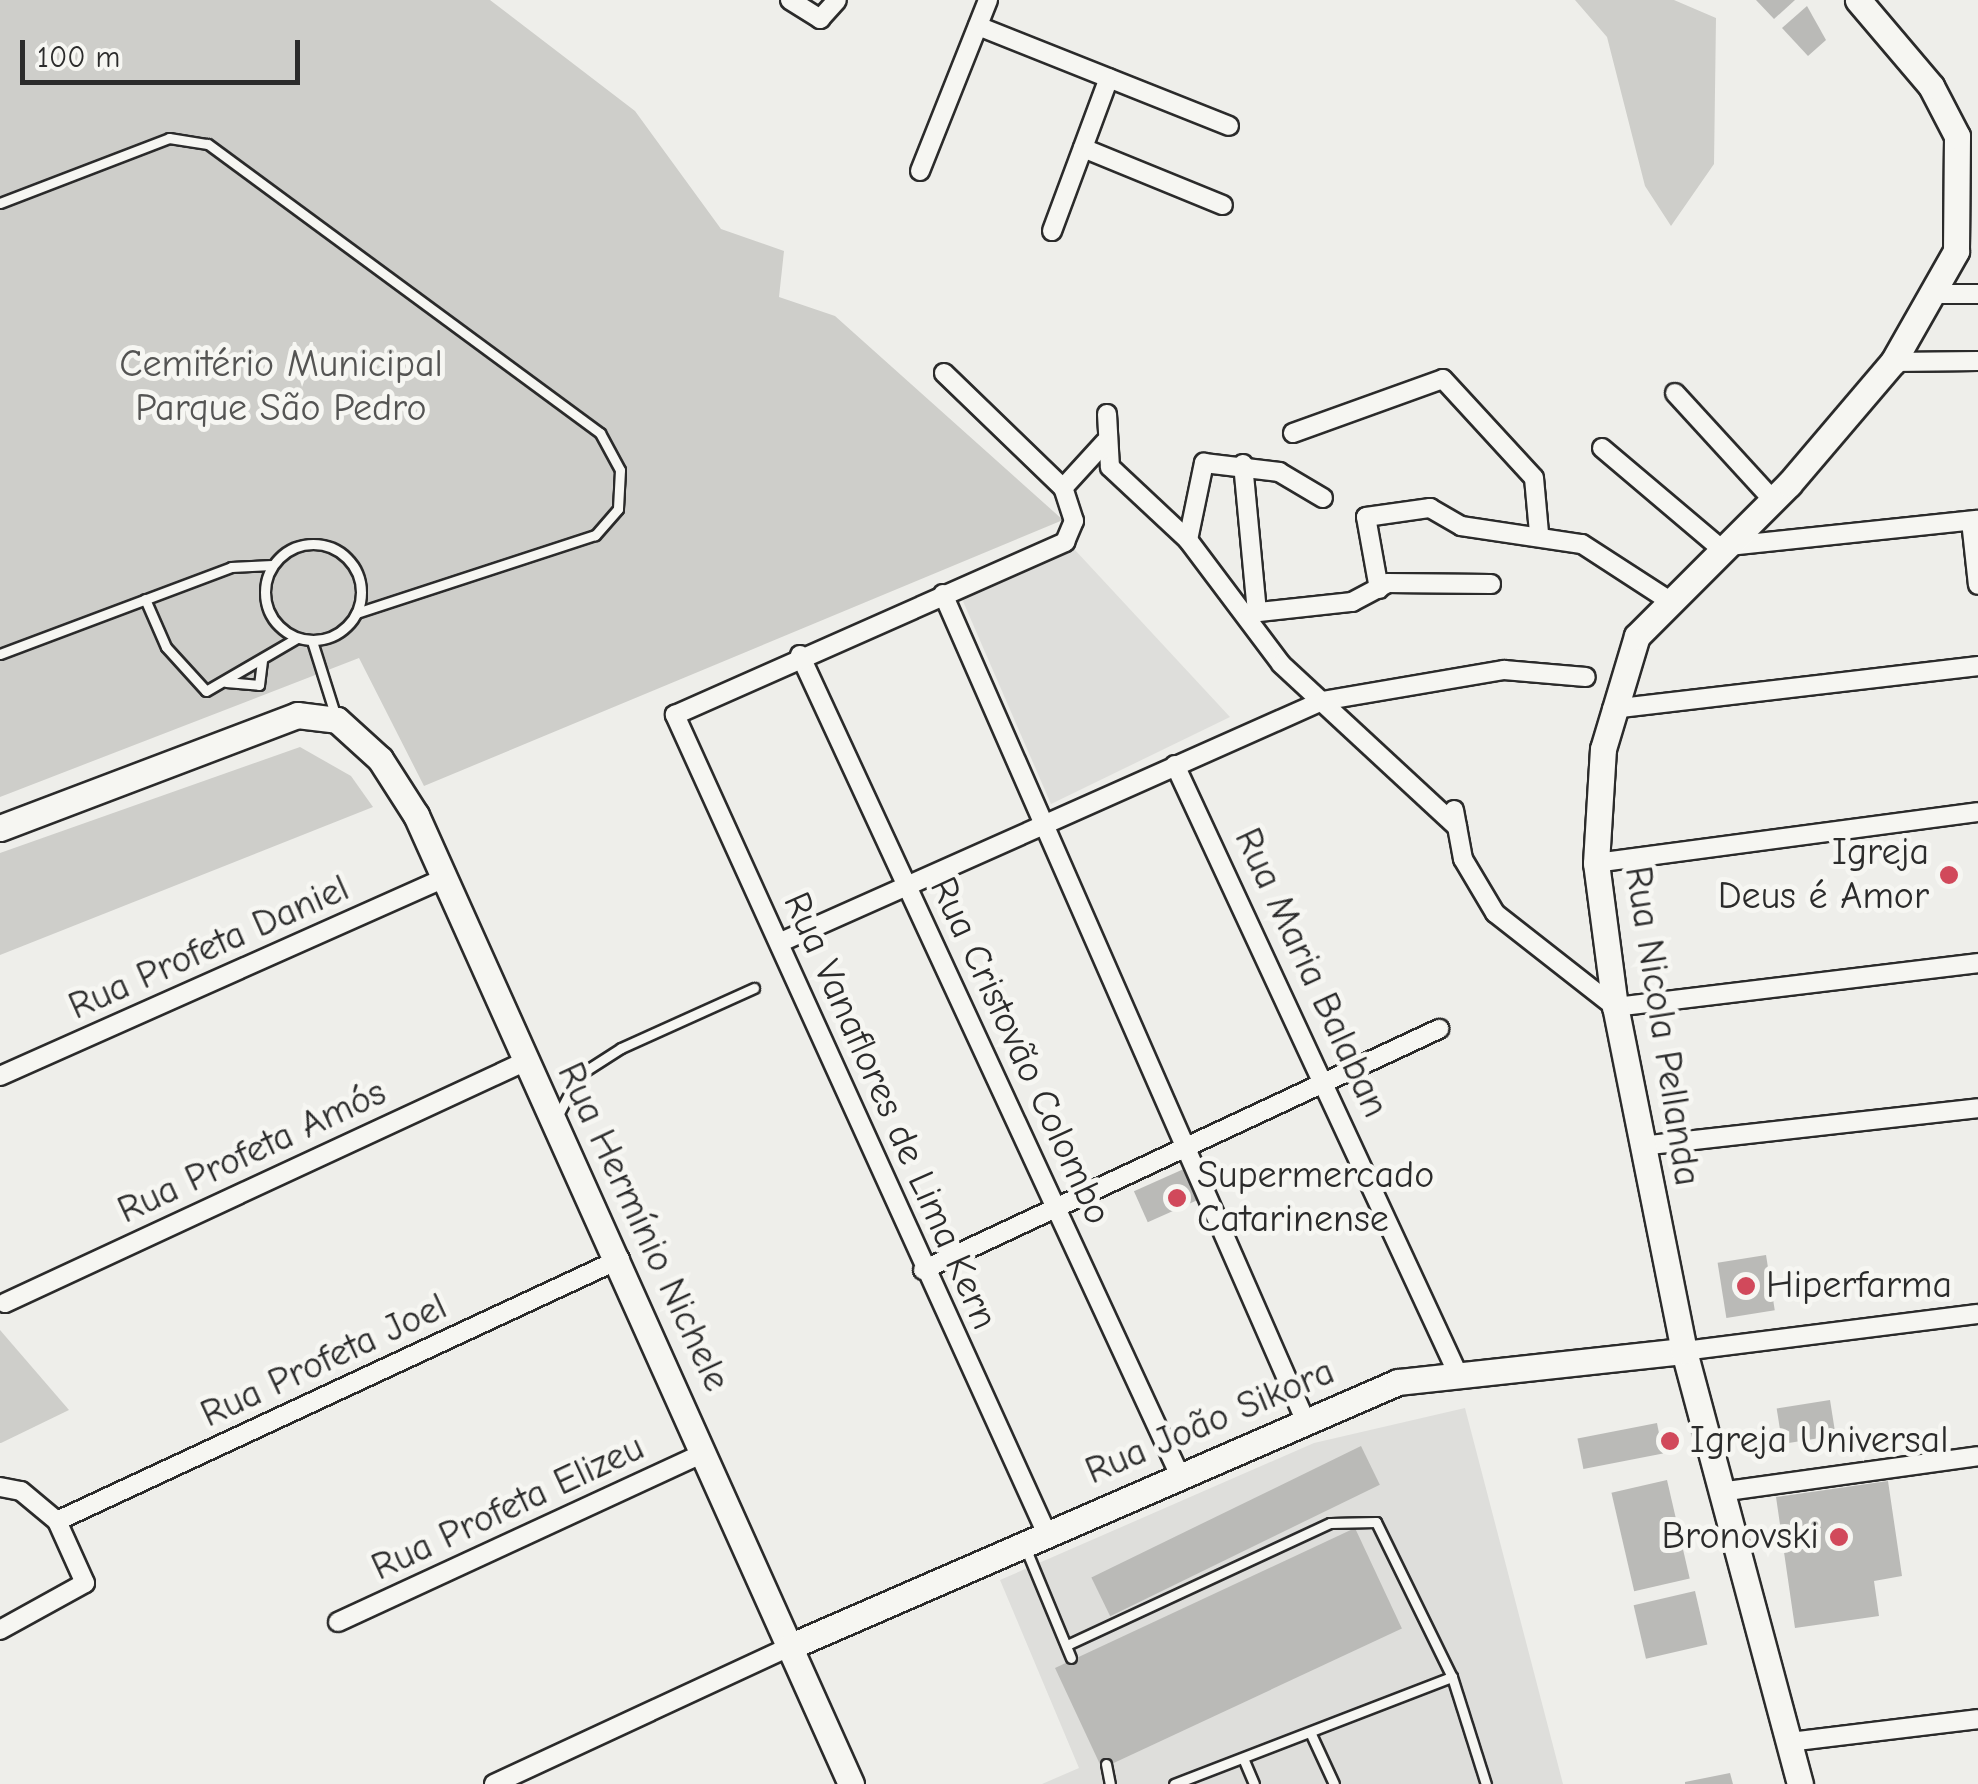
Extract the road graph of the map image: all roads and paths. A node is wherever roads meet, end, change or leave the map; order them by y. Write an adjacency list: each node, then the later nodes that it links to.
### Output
1 (790, 0): 2 (street)
2 (838, 0)
3 (988, 0): 5 (street)
4 (1858, 0): 13 (street, Rua Nicola Pellanda)
5 (978, 26): 6 (street); 9 (street)
6 (1109, 78): 7 (street); 8 (street)
7 (1229, 126)
8 (1083, 148): 11 (street); 12 (street)
9 (920, 171)
10 (0, 202): 39 (lane)
11 (1224, 205)
12 (1052, 230)
13 (1936, 294): 14 (street); 16 (street, Rua Nicola Pellanda)
14 (1978, 294)
15 (1978, 361): 16 (street)
16 (1893, 362): 26 (street, Rua Nicola Pellanda)
17 (944, 373): 24 (street)
18 (1675, 393): 26 (street)
19 (1107, 414): 21 (street)
20 (1293, 433): 28 (street)
21 (1105, 442): 24 (street); 29 (street)
22 (1602, 448): 30 (street)
23 (1243, 464): 25 (street); 29 (street); 38 (street)
24 (1063, 488): 35 (street)
25 (1322, 498)
26 (1772, 499): 30 (street, Rua Nicola Pellanda)
27 (1974, 521): 30 (street); 33 (street)
28 (1539, 532): 34 (street); 36 (street)
29 (1188, 540): 38 (street)
30 (1719, 547): 36 (street, Rua Nicola Pellanda)
31 (272, 565): 37 (lane); 39 (lane); 40 (lane)
32 (1491, 584): 34 (street)
33 (1978, 585)
34 (1379, 589): 38 (street)
35 (943, 594): 43 (street); 54 (street)
36 (1665, 598): 49 (street, Rua Nicola Pellanda)
37 (145, 599): 42 (lane); 47 (lane)
38 (1254, 612): 48 (street)
39 (356, 614): 41 (lane)
40 (297, 638): 41 (lane); 44 (lane)
41 (312, 640): 50 (lane)
42 (0, 654)
43 (800, 655): 57 (street, Rua Cristovão Colombo); 58 (street, Rua Vanaflores de Lima Kern)
44 (262, 660): 47 (lane); 47 (lane)
45 (1978, 666): 49 (street)
46 (1586, 677): 48 (street)
47 (226, 682)
48 (1322, 701): 51 (street); 61 (street)
49 (1612, 709): 55 (street, Rua Nicola Pellanda)
50 (337, 720): 53 (street); 56 (street, Rua Hermínio Nichele)
51 (1175, 765): 54 (street); 65 (street, Rua Maria Balaban)
52 (1978, 812): 55 (street)
53 (0, 828)
54 (1045, 829): 57 (street); 68 (street)
55 (1596, 864): 61 (street, Rua Nicola Pellanda)
56 (444, 878): 63 (street, Rua Hermínio Nichele); 64 (street, Rua Profeta Daniel)
57 (908, 890): 58 (street); 70 (street, Rua Cristovão Colombo)
58 (782, 942): 72 (street, Rua Vanaflores de Lima Kern)
59 (1978, 963): 61 (street)
60 (754, 988): 67 (lane)
61 (1615, 1007): 69 (street, Rua Nicola Pellanda)
62 (1439, 1029): 65 (street)
63 (526, 1061): 67 (street, Rua Hermínio Nichele); 73 (street, Rua Profeta Amós)
64 (0, 1076)
65 (1328, 1081): 68 (street); 76 (street, Rua Maria Balaban)
66 (1978, 1108): 69 (street)
67 (554, 1124): 71 (street, Rua Hermínio Nichele)
68 (1191, 1145): 70 (street); 77 (street)
69 (1641, 1146): 75 (street, Rua Nicola Pellanda)
70 (1060, 1206): 72 (street); 80 (street, Rua Cristovão Colombo)
71 (620, 1259): 78 (street, Rua Hermínio Nichele); 83 (street, Rua Profeta Joel)
72 (923, 1270): 84 (street, Rua Vanaflores de Lima Kern)
73 (6, 1302)
74 (1978, 1314): 75 (street)
75 (1684, 1350): 76 (street, Rua João Sikora); 82 (street, Rua Nicola Pellanda)
76 (1458, 1374): 77 (street, Rua João Sikora)
77 (1305, 1420): 80 (street, Rua João Sikora)
78 (704, 1453): 85 (street, Rua Profeta Elizeu); 88 (street, Rua Hermínio Nichele)
79 (1978, 1456): 82 (street)
80 (1180, 1476): 84 (street, Rua João Sikora)
81 (0, 1487): 83 (street)
82 (1720, 1492): 93 (street, Rua Nicola Pellanda)
83 (56, 1521): 86 (street)
84 (1036, 1539): 87 (lane); 88 (street, Rua João Sikora)
85 (338, 1622)
86 (0, 1630)
87 (1068, 1646): 89 (lane); 90 (lane)
88 (789, 1647): 96 (street); 97 (street, Rua Hermínio Nichele)
89 (1071, 1658)
90 (1452, 1677): 92 (lane); 102 (lane)
91 (1978, 1720): 93 (street)
92 (1310, 1732): 94 (lane); 101 (lane)
93 (1789, 1742): 103 (street, Rua Nicola Pellanda)
94 (1243, 1758): 99 (lane); 100 (lane)
95 (1106, 1764): 98 (lane)
96 (494, 1784)
97 (851, 1784)
98 (1110, 1784)
99 (1174, 1784)
100 (1254, 1784)
101 (1334, 1784)
102 (1486, 1784)
103 (1800, 1784)

